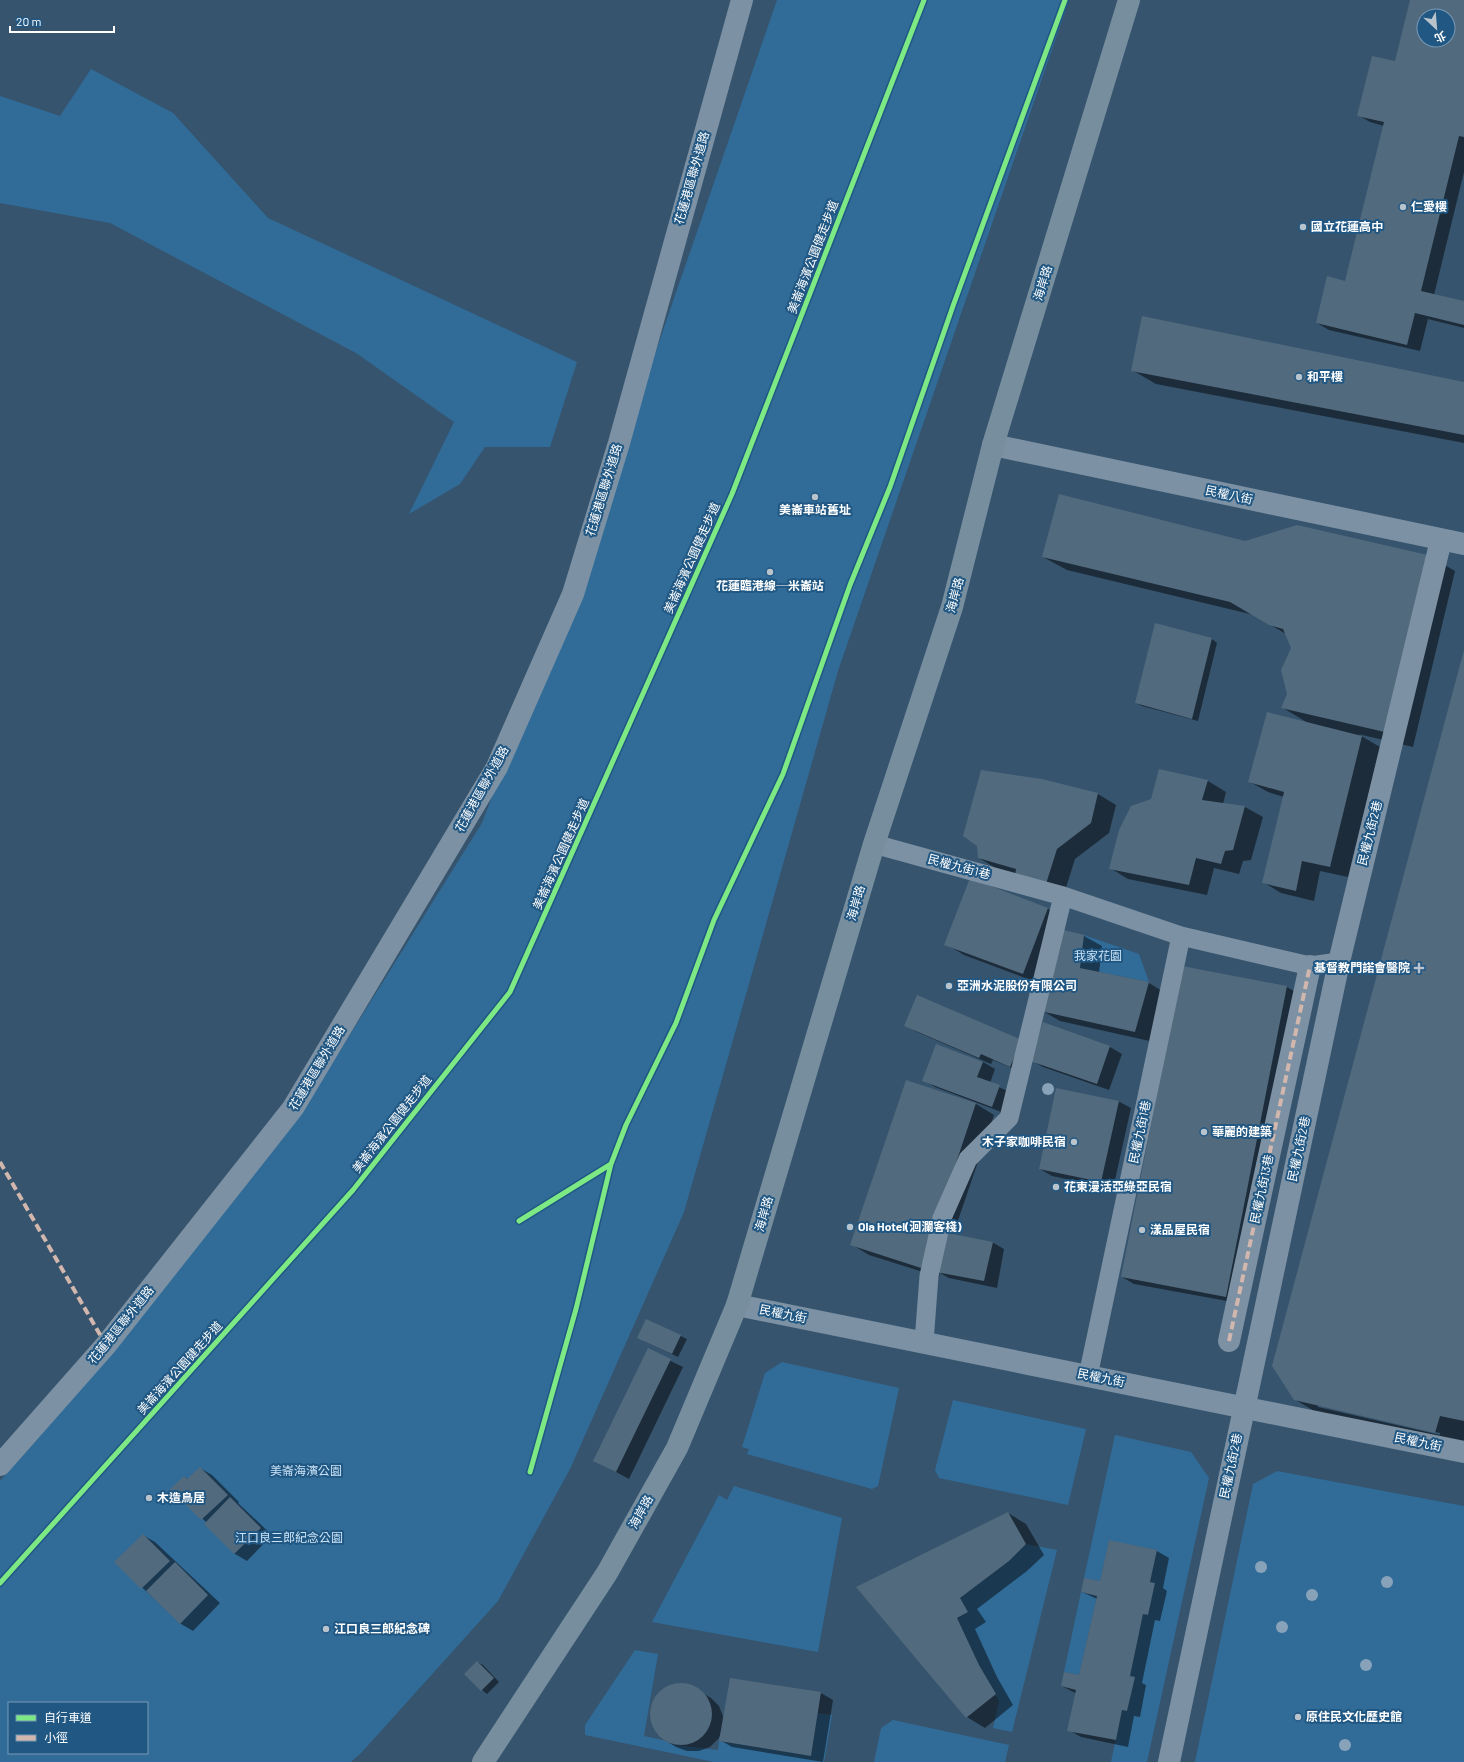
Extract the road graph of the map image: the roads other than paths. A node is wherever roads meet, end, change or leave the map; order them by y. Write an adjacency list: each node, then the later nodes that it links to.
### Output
1 (742, 0): 17 (street, 花蓮港區聯外道路)
2 (1129, 0): 3 (main road, 海岸路)
3 (993, 445): 4 (street, 民權八街); 6 (main road, 海岸路)
4 (1441, 540): 5 (street, 民權八街); 9 (street, 民權九街2巷)
5 (1464, 544)
6 (874, 844): 7 (lane, 民權九街1巷); 11 (main road, 海岸路)
7 (1063, 896): 8 (lane, 民權九街1巷); 13 (lane)
8 (1181, 936): 10 (lane, 民權九街1巷); 14 (lane, 民權九街1巷)
9 (1339, 962): 10 (lane, 民權九街1巷); 15 (street, 民權九街2巷)
10 (1310, 966): 12 (street, 民權九街13巷)
11 (738, 1305): 13 (street, 民權九街); 18 (main road, 海岸路)
12 (1229, 1341)
13 (924, 1342): 14 (street, 民權九街)
14 (1088, 1376): 15 (street, 民權九街)
15 (1244, 1407): 16 (street, 民權九街); 19 (street, 民權九街2巷)
16 (1464, 1452)
17 (0, 1465)
18 (483, 1762)
19 (1169, 1762)

